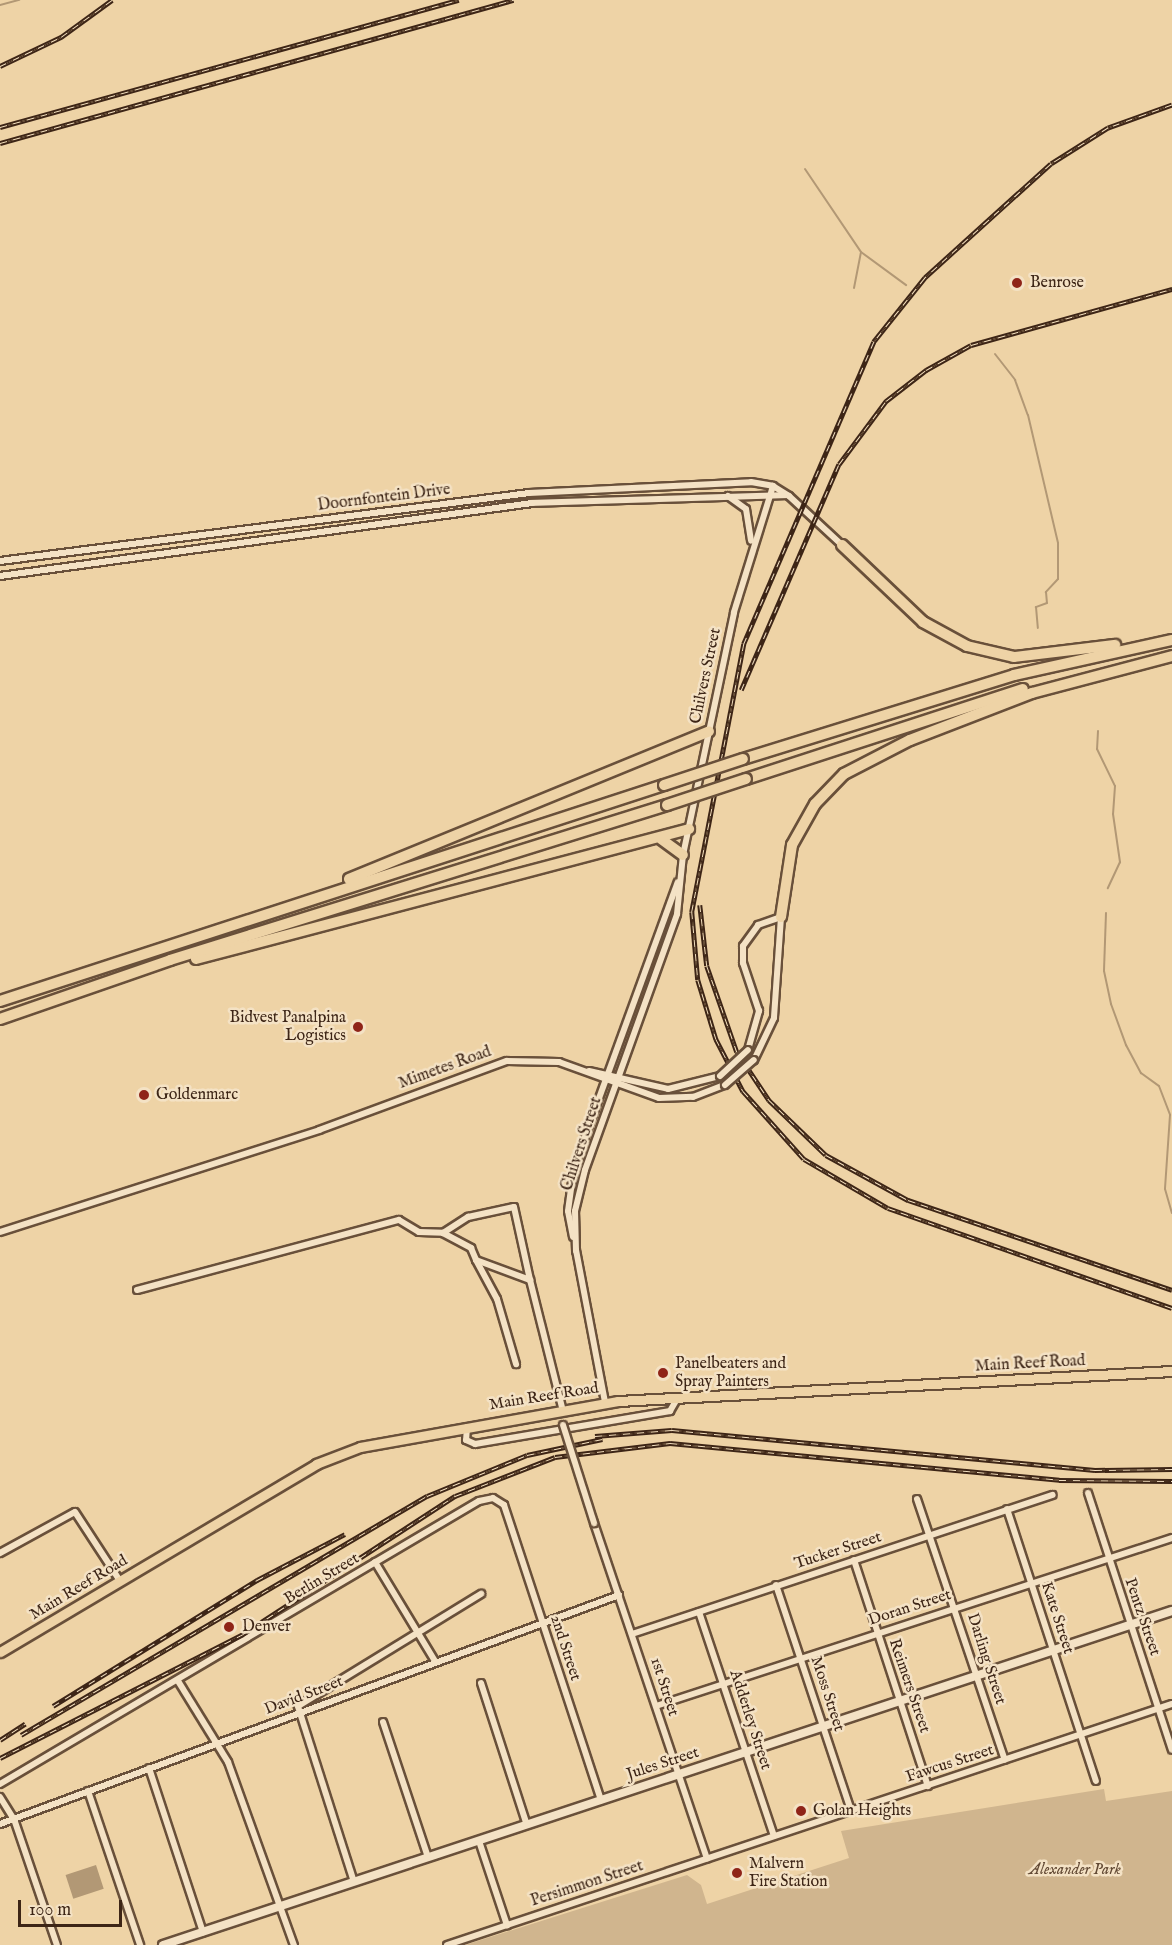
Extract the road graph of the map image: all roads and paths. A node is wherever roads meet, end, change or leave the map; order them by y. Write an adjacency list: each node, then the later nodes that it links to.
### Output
1 (772, 489): 2 (street, Doornfontein Drive); 3 (street); 4 (street, Chilvers Street); 5 (street, Doornfontein Drive)
2 (722, 495): 4 (street); 6 (street, Doornfontein Drive)
3 (843, 545): 7 (highway)
4 (751, 548): 9 (street, Chilvers Street)
5 (0, 561)
6 (0, 576)
7 (1172, 639): 14 (highway, bridge)
8 (1172, 655): 15 (highway); 16 (highway, bridge)
9 (709, 731): 10 (street, Chilvers Street); 14 (highway)
10 (689, 830): 11 (highway); 12 (street, Chilvers Street)
11 (661, 839): 12 (highway); 16 (highway)
12 (683, 855): 13 (street, Chilvers Street)
13 (680, 876): 20 (street, Chilvers Street); 21 (street, Chilvers Street)
14 (296, 901): 17 (highway)
15 (781, 917): 21 (street, bridge); 23 (street, Mimetes Road, bridge)
16 (117, 977): 18 (highway)
17 (0, 1001)
18 (0, 1019)
19 (589, 1071): 20 (street); 22 (street, Mimetes Road); 24 (street, Mimetes Road)
20 (608, 1072): 21 (street); 22 (street, Chilvers Street)
21 (620, 1076): 23 (street, Chilvers Street)
22 (605, 1081): 23 (street, Mimetes Road); 26 (street, Chilvers Street)
23 (616, 1085): 26 (street, Chilvers Street)
24 (0, 1232)
25 (443, 1233): 27 (street); 28 (street); 29 (street)
26 (576, 1251): 33 (street, Chilvers Street)
27 (476, 1260): 28 (street); 30 (street)
28 (530, 1280): 34 (street)
29 (137, 1290)
30 (516, 1364)
31 (1172, 1373): 32 (main road, Main Reef Road)
32 (678, 1397): 33 (main road, Main Reef Road); 36 (street)
33 (605, 1402): 34 (main road, Main Reef Road)
34 (562, 1407): 35 (main road, Main Reef Road)
35 (468, 1425): 36 (street); 48 (main road, Main Reef Road)
36 (563, 1425): 52 (street, 1st Street, bridge)
37 (1088, 1493): 45 (street, Pentz Street)
38 (1053, 1495): 41 (street, Tucker Street)
39 (917, 1499): 42 (street, Darling Street)
40 (504, 1505): 47 (street, Berlin Street); 56 (street, 2nd Street)
41 (1007, 1509): 42 (street, Tucker Street); 49 (street, Kate Street)
42 (929, 1535): 46 (street, Tucker Street); 53 (street, Darling Street)
43 (1172, 1538): 45 (street, Doran Street)
44 (0, 1552): 48 (street)
45 (1108, 1558): 49 (street, Doran Street); 57 (street, Pentz Street)
46 (854, 1560): 50 (street, Tucker Street); 59 (street, Reimers Street)
47 (375, 1562): 58 (street); 66 (street, Berlin Street)
48 (120, 1581): 62 (main road, Main Reef Road)
49 (1032, 1583): 53 (street, Doran Street); 61 (street, Kate Street)
50 (776, 1585): 54 (street, Tucker Street); 63 (street, Moss Street)
51 (481, 1594): 58 (street)
52 (618, 1595): 56 (street, David Street); 60 (street, 1st Street)
53 (955, 1608): 59 (street, Doran Street); 65 (street, Darling Street)
54 (699, 1611): 60 (street, Tucker Street); 68 (street, Adderley Street)
55 (1172, 1611): 57 (main road, Jules Street)
56 (542, 1623): 64 (street, David Street); 90 (street, 2nd Street)
57 (1131, 1624): 61 (main road, Jules Street); 74 (street, Pentz Street)
58 (418, 1632): 64 (street); 69 (street)
59 (877, 1633): 63 (street, Doran Street); 71 (street, Reimers Street)
60 (632, 1634): 73 (street, 1st Street)
61 (1054, 1650): 65 (main road, Jules Street); 78 (street, Kate Street)
62 (0, 1652)
63 (801, 1658): 68 (street, Doran Street); 77 (street, Moss Street)
64 (435, 1661): 70 (street, David Street)
65 (976, 1677): 71 (main road, Jules Street); 82 (street, Darling Street)
66 (178, 1681): 79 (street); 86 (street, Berlin Street)
67 (481, 1683): 94 (street)
68 (724, 1684): 73 (street, Doran Street); 81 (street, Adderley Street)
69 (324, 1689): 70 (street); 75 (street)
70 (331, 1700): 75 (street, David Street)
71 (901, 1701): 77 (main road, Jules Street); 87 (street, Reimers Street)
72 (1172, 1704): 74 (street, Fawcus Street)
73 (656, 1706): 84 (street, 1st Street)
74 (1159, 1709): 78 (street, Fawcus Street); 80 (street, Pentz Street)
75 (297, 1714): 79 (street, David Street); 100 (street)
76 (383, 1722): 98 (street)
77 (824, 1727): 81 (main road, Jules Street); 91 (street, Moss Street)
78 (1081, 1735): 82 (street, Fawcus Street); 85 (street, Kate Street)
79 (218, 1743): 83 (street, David Street); 101 (street)
80 (1172, 1750)
81 (747, 1753): 84 (main road, Jules Street); 95 (street, Adderley Street)
82 (1005, 1760): 87 (street, Fawcus Street)
83 (149, 1768): 88 (street, David Street); 103 (street)
84 (678, 1775): 90 (main road, Jules Street); 99 (street, 1st Street)
85 (1096, 1782)
86 (0, 1784)
87 (928, 1786): 91 (street, Fawcus Street)
88 (88, 1791): 92 (street, David Street); 105 (street)
89 (0, 1797): 92 (street)
90 (601, 1800): 94 (main road, Jules Street)
91 (851, 1811): 95 (street, Fawcus Street)
92 (14, 1819): 93 (street, David Street); 104 (street)
93 (0, 1824)
94 (527, 1825): 96 (main road, Jules Street)
95 (774, 1836): 97 (street, Fawcus Street)
96 (480, 1841): 98 (main road, Jules Street); 102 (street)
97 (736, 1849): 99 (street, Persimmon Street)
98 (428, 1857): 100 (main road, Jules Street)
99 (707, 1859): 102 (street, Persimmon Street)
100 (354, 1882): 101 (main road, Jules Street)
101 (281, 1906): 103 (main road, Jules Street); 107 (street)
102 (507, 1925): 108 (street, Persimmon Street)
103 (203, 1932): 106 (main road, Jules Street)
104 (57, 1945)
105 (140, 1945)
106 (163, 1945)
107 (294, 1945)
108 (447, 1945)

